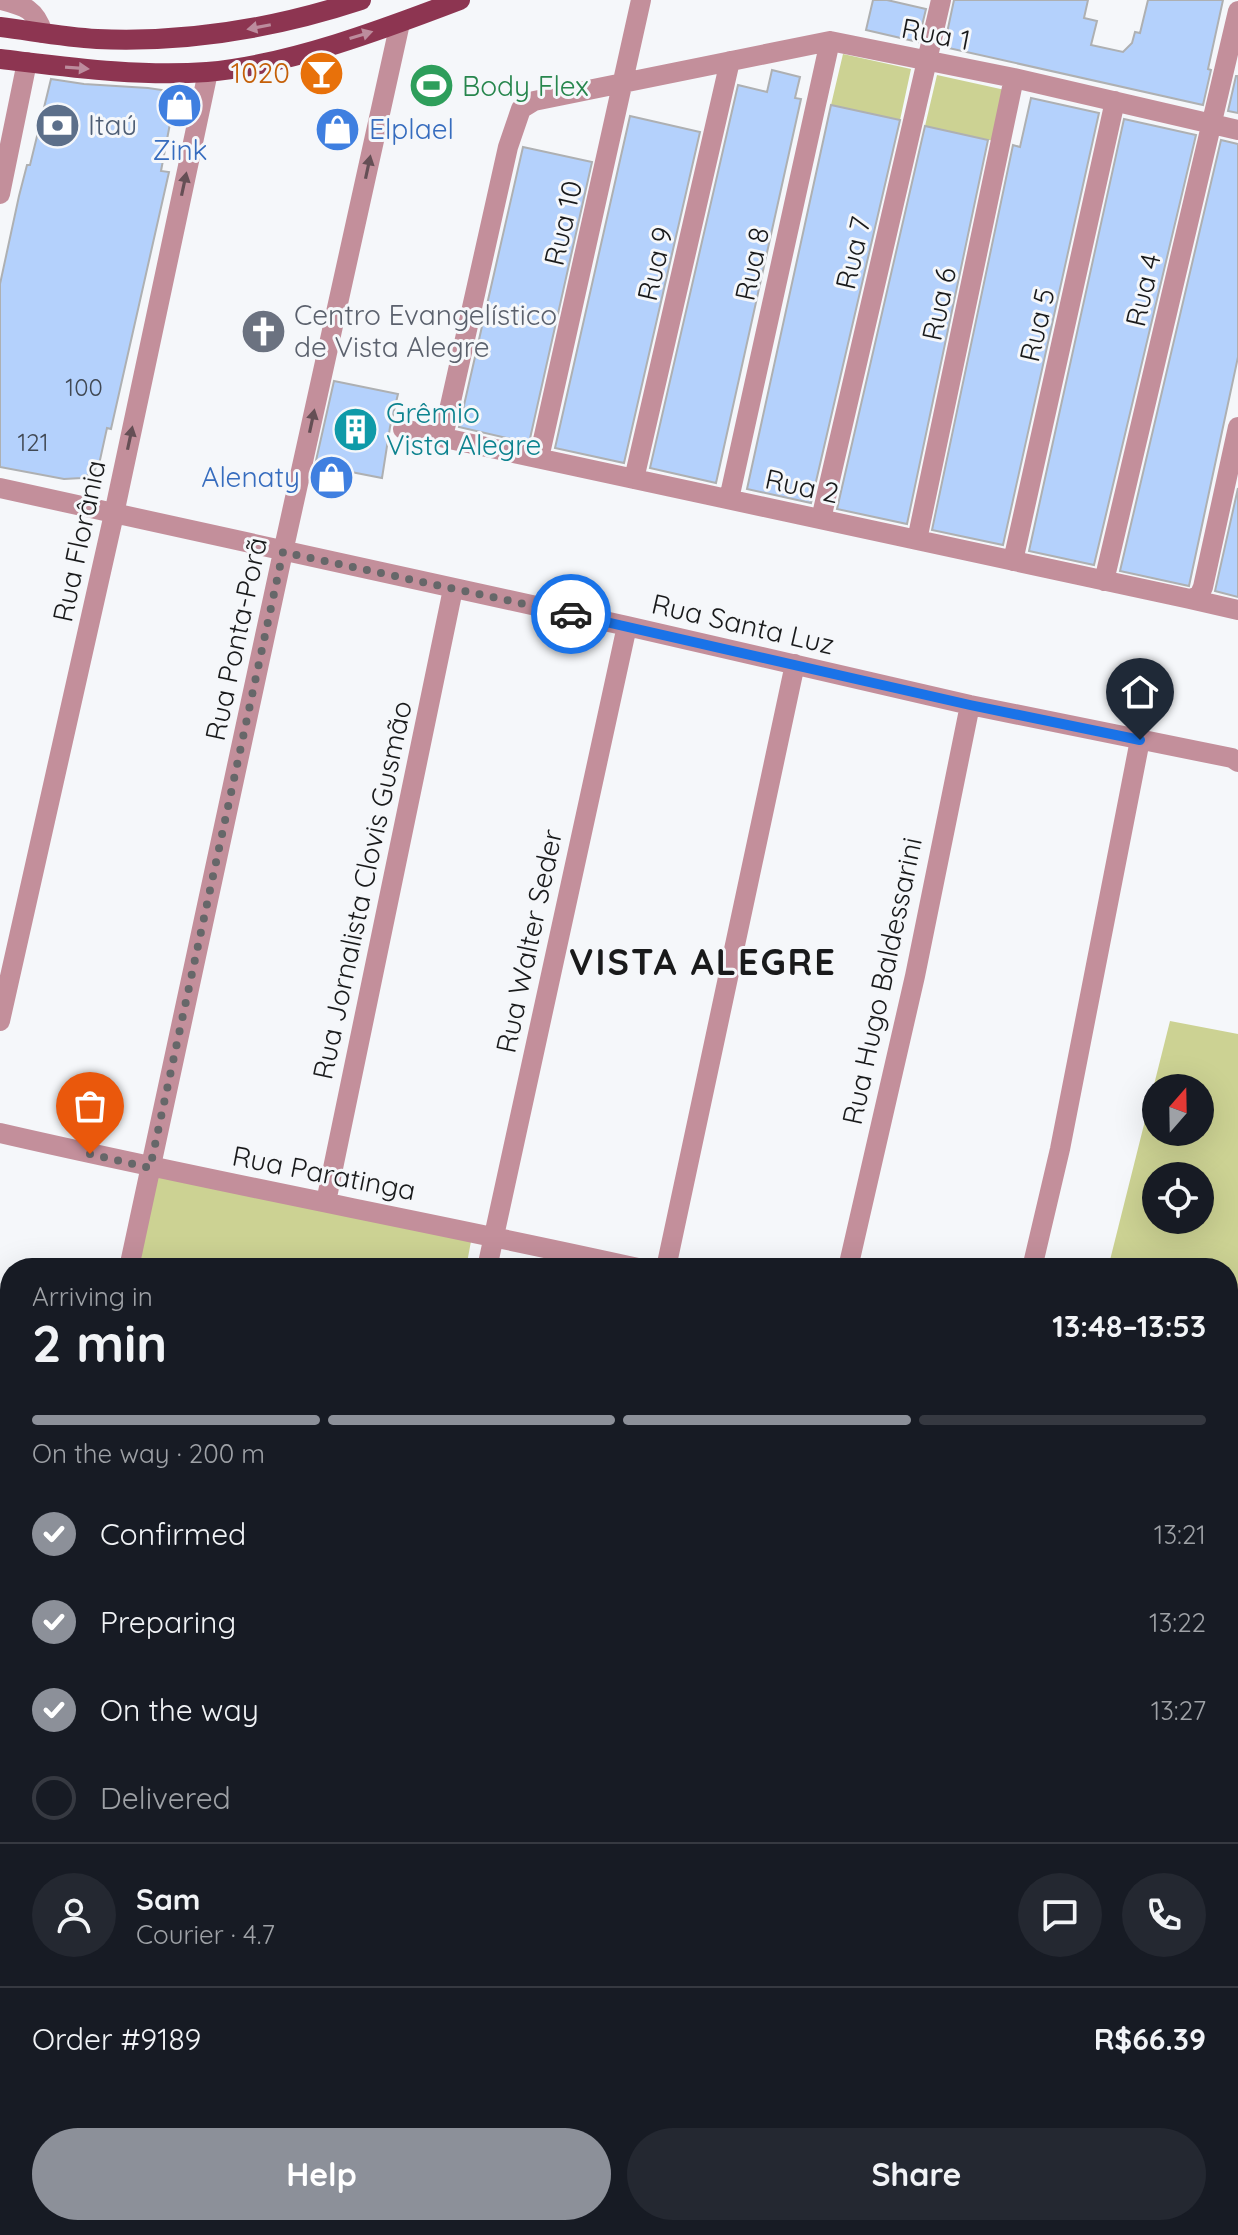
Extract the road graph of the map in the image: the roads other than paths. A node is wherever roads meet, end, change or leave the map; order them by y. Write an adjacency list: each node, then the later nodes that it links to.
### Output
1 (1, 0): 9 (street)
2 (361, 0): 9 (main road, one-way to 9)
3 (460, 0): 7 (main road)
4 (641, 0): 17 (street, Rua 10)
5 (941, 0): 12 (street, Rua 7)
6 (1238, 11): 19 (street, Rua 4)
7 (400, 23): 15 (main road, one-way to 7); 32 (street, Rua Ponta-Porã, one-way to 7)
8 (0, 27): 9 (main road)
9 (43, 33)
10 (830, 41): 12 (street, Rua 1); 13 (street, Rua 1); 28 (street, Rua 8)
11 (0, 59): 14 (main road)
12 (927, 60): 16 (street, Rua 1); 30 (street, Rua 7)
13 (730, 61): 17 (street, Rua 1); 26 (street, Rua 9)
14 (27, 62): 15 (main road, one-way to 15); 21 (street)
15 (208, 72): 29 (street, Rua Florânia, one-way to 15)
16 (1014, 78): 18 (street, Rua 1); 31 (street, Rua 6)
17 (623, 84): 24 (street, Rua 1); 25 (street, Rua 10)
18 (1115, 101): 19 (street, Rua 1); 33 (street, Rua 5)
19 (1210, 124): 20 (street, Rua 1); 34 (street, Rua 4)
20 (1238, 130)
21 (0, 194)
22 (1238, 427): 36 (street)
23 (403, 429): 24 (street, Rua 2)
24 (443, 437): 25 (street, Rua 2)
25 (539, 458): 26 (street, Rua 2)
26 (634, 479): 28 (street, Rua 2)
27 (0, 488): 29 (street, Rua Santa Luz)
28 (729, 499): 30 (street, Rua 2)
29 (114, 514): 32 (street, Rua Santa Luz); 43 (street, Rua Florânia)
30 (821, 519): 31 (street, Rua 2)
31 (917, 540): 33 (street, Rua 2)
32 (283, 552): 35 (street, Rua Santa Luz); 45 (street, Rua Ponta-Porã)
33 (1013, 561): 34 (street, Rua 2)
34 (1104, 581): 36 (street, Rua 2)
35 (453, 589): 38 (street, Rua Santa Luz); 46 (street, Rua Jornalista Clovis Gusmão)
36 (1196, 593): 37 (street, Rua 2)
37 (1238, 610)
38 (627, 626): 39 (street, Rua Santa Luz); 47 (street, Rua Walter Seder)
39 (795, 664): 40 (street, Rua Santa Luz); 51 (street)
40 (970, 705): 41 (street, Rua Santa Luz); 52 (street, Rua Hugo Baldessarini)
41 (1140, 740): 42 (street, Rua Santa Luz); 53 (street)
42 (1238, 762)
43 (0, 1021)
44 (0, 1133): 45 (street, Rua Paratinga)
45 (150, 1168): 46 (street, Rua Paratinga); 48 (street, Rua Ponta-Porã)
46 (326, 1202): 47 (street, Rua Paratinga)
47 (493, 1236): 49 (street, Rua Walter Seder); 50 (street, Rua Paratinga)
48 (131, 1258)
49 (489, 1258)
50 (593, 1258)
51 (668, 1258)
52 (850, 1258)
53 (1034, 1258)

